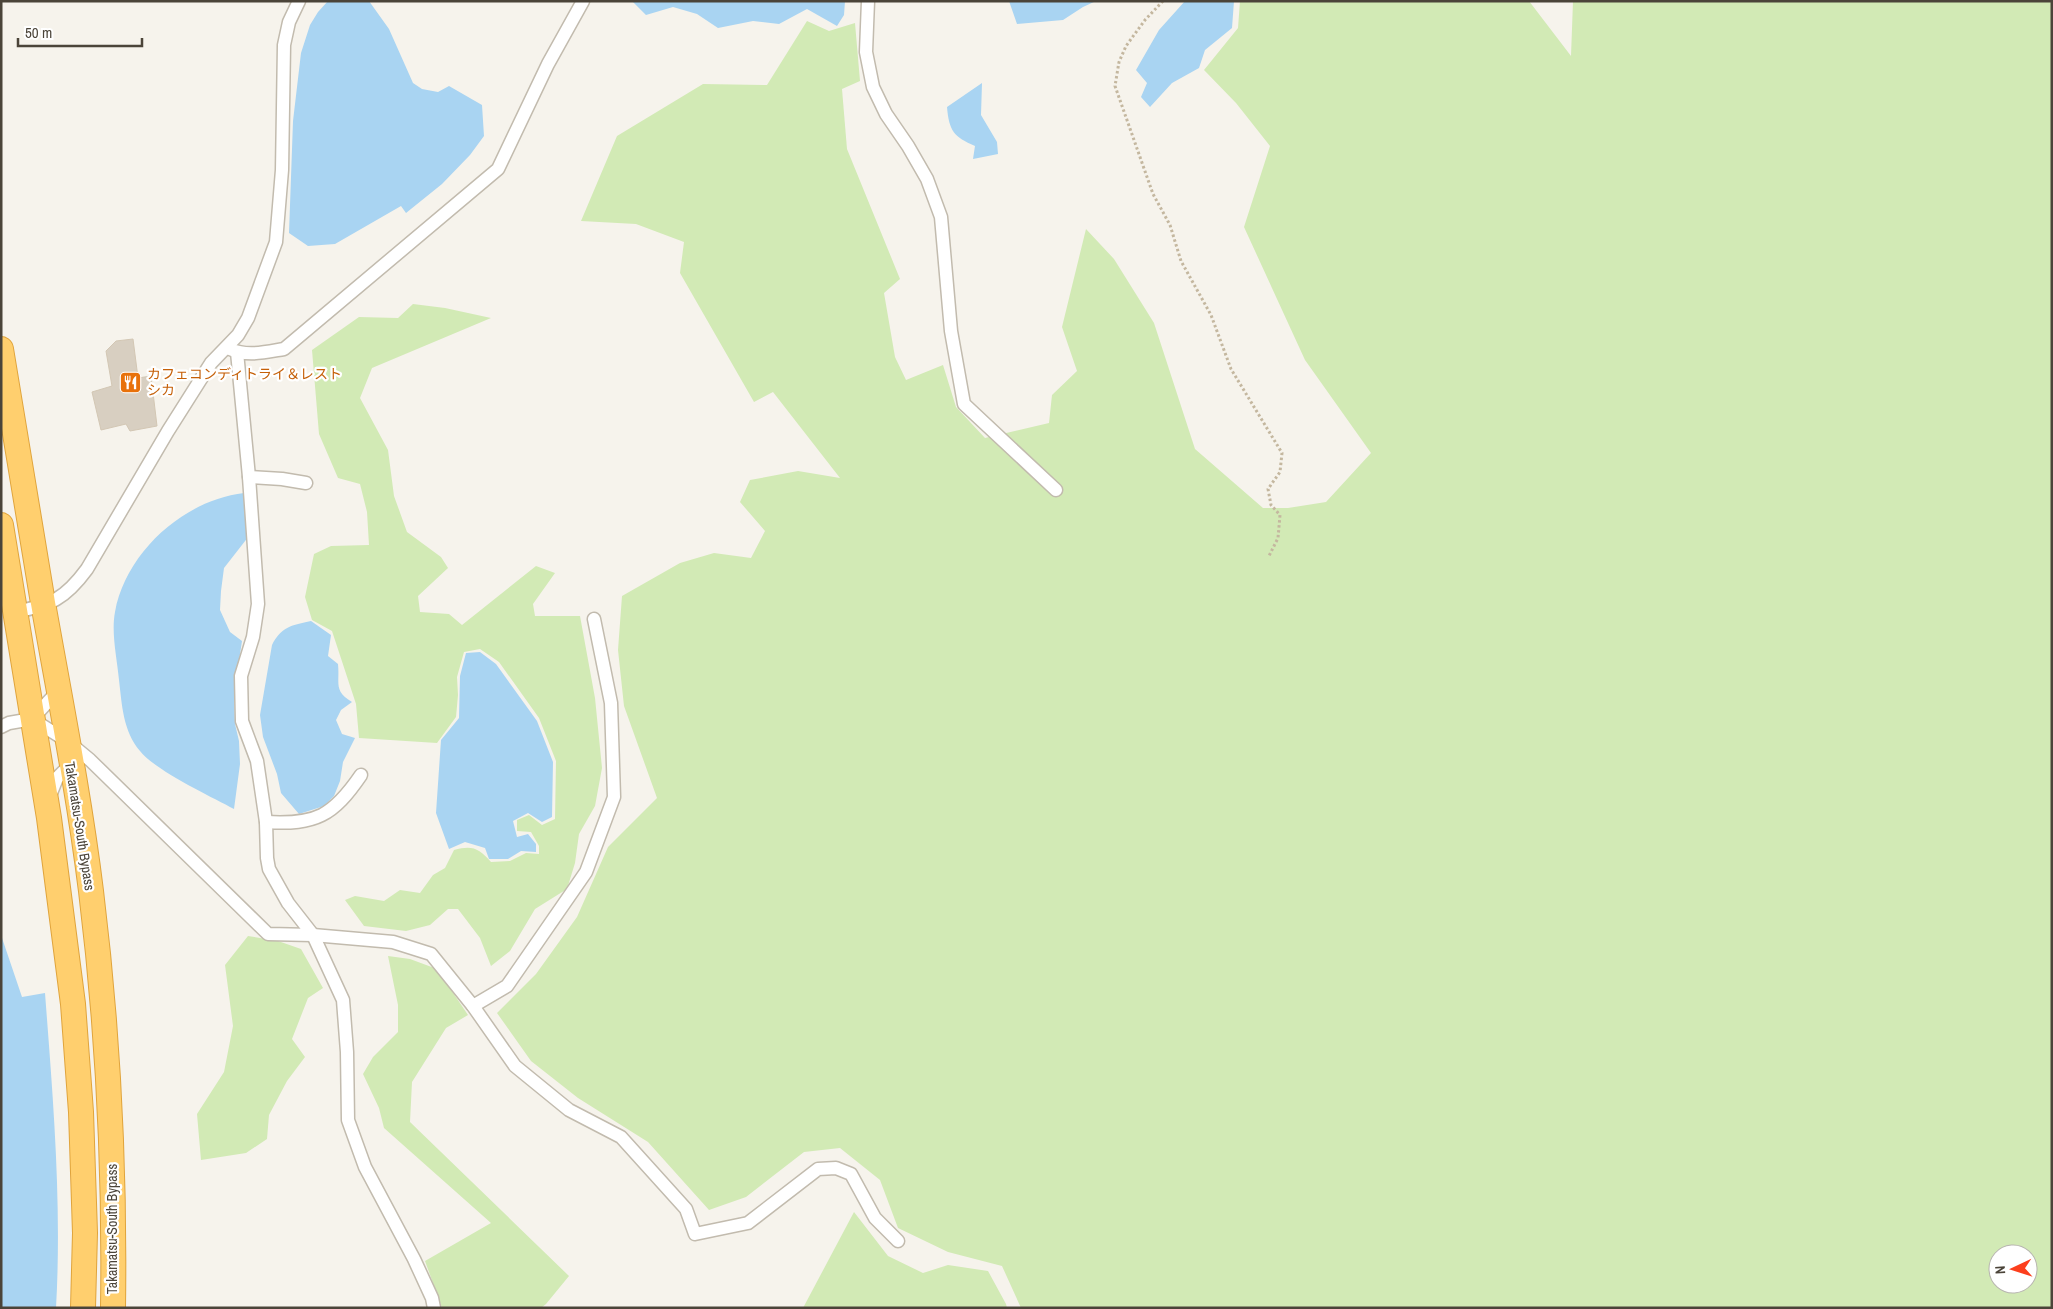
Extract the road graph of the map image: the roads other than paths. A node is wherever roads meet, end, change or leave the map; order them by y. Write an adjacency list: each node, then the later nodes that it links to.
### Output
1 (299, 1): 4 (street)
2 (582, 1): 6 (street)
3 (868, 1): 9 (street)
4 (225, 347): 6 (street); 11 (street)
5 (1, 349): 11 (highway, Takamatsu-South Bypass)
6 (237, 352): 7 (street)
7 (249, 476): 8 (street); 20 (street)
8 (306, 483)
9 (1056, 490)
10 (1, 525): 12 (highway, Takamatsu-South Bypass)
11 (44, 606): 12 (street); 14 (highway, Takamatsu-South Bypass)
12 (15, 612): 15 (highway, Takamatsu-South Bypass)
13 (594, 619): 22 (street)
14 (59, 690): 15 (street); 17 (highway, Takamatsu-South Bypass)
15 (32, 719): 16 (street); 17 (street); 19 (highway, Takamatsu-South Bypass)
16 (1, 726)
17 (76, 754): 19 (street); 21 (street); 25 (highway, Takamatsu-South Bypass)
18 (361, 775): 20 (street)
19 (47, 805): 24 (highway, Takamatsu-South Bypass)
20 (266, 822): 21 (street)
21 (313, 935): 22 (street); 26 (street)
22 (473, 1006): 23 (street)
23 (898, 1241)
24 (82, 1308)
25 (113, 1308)
26 (434, 1308)

